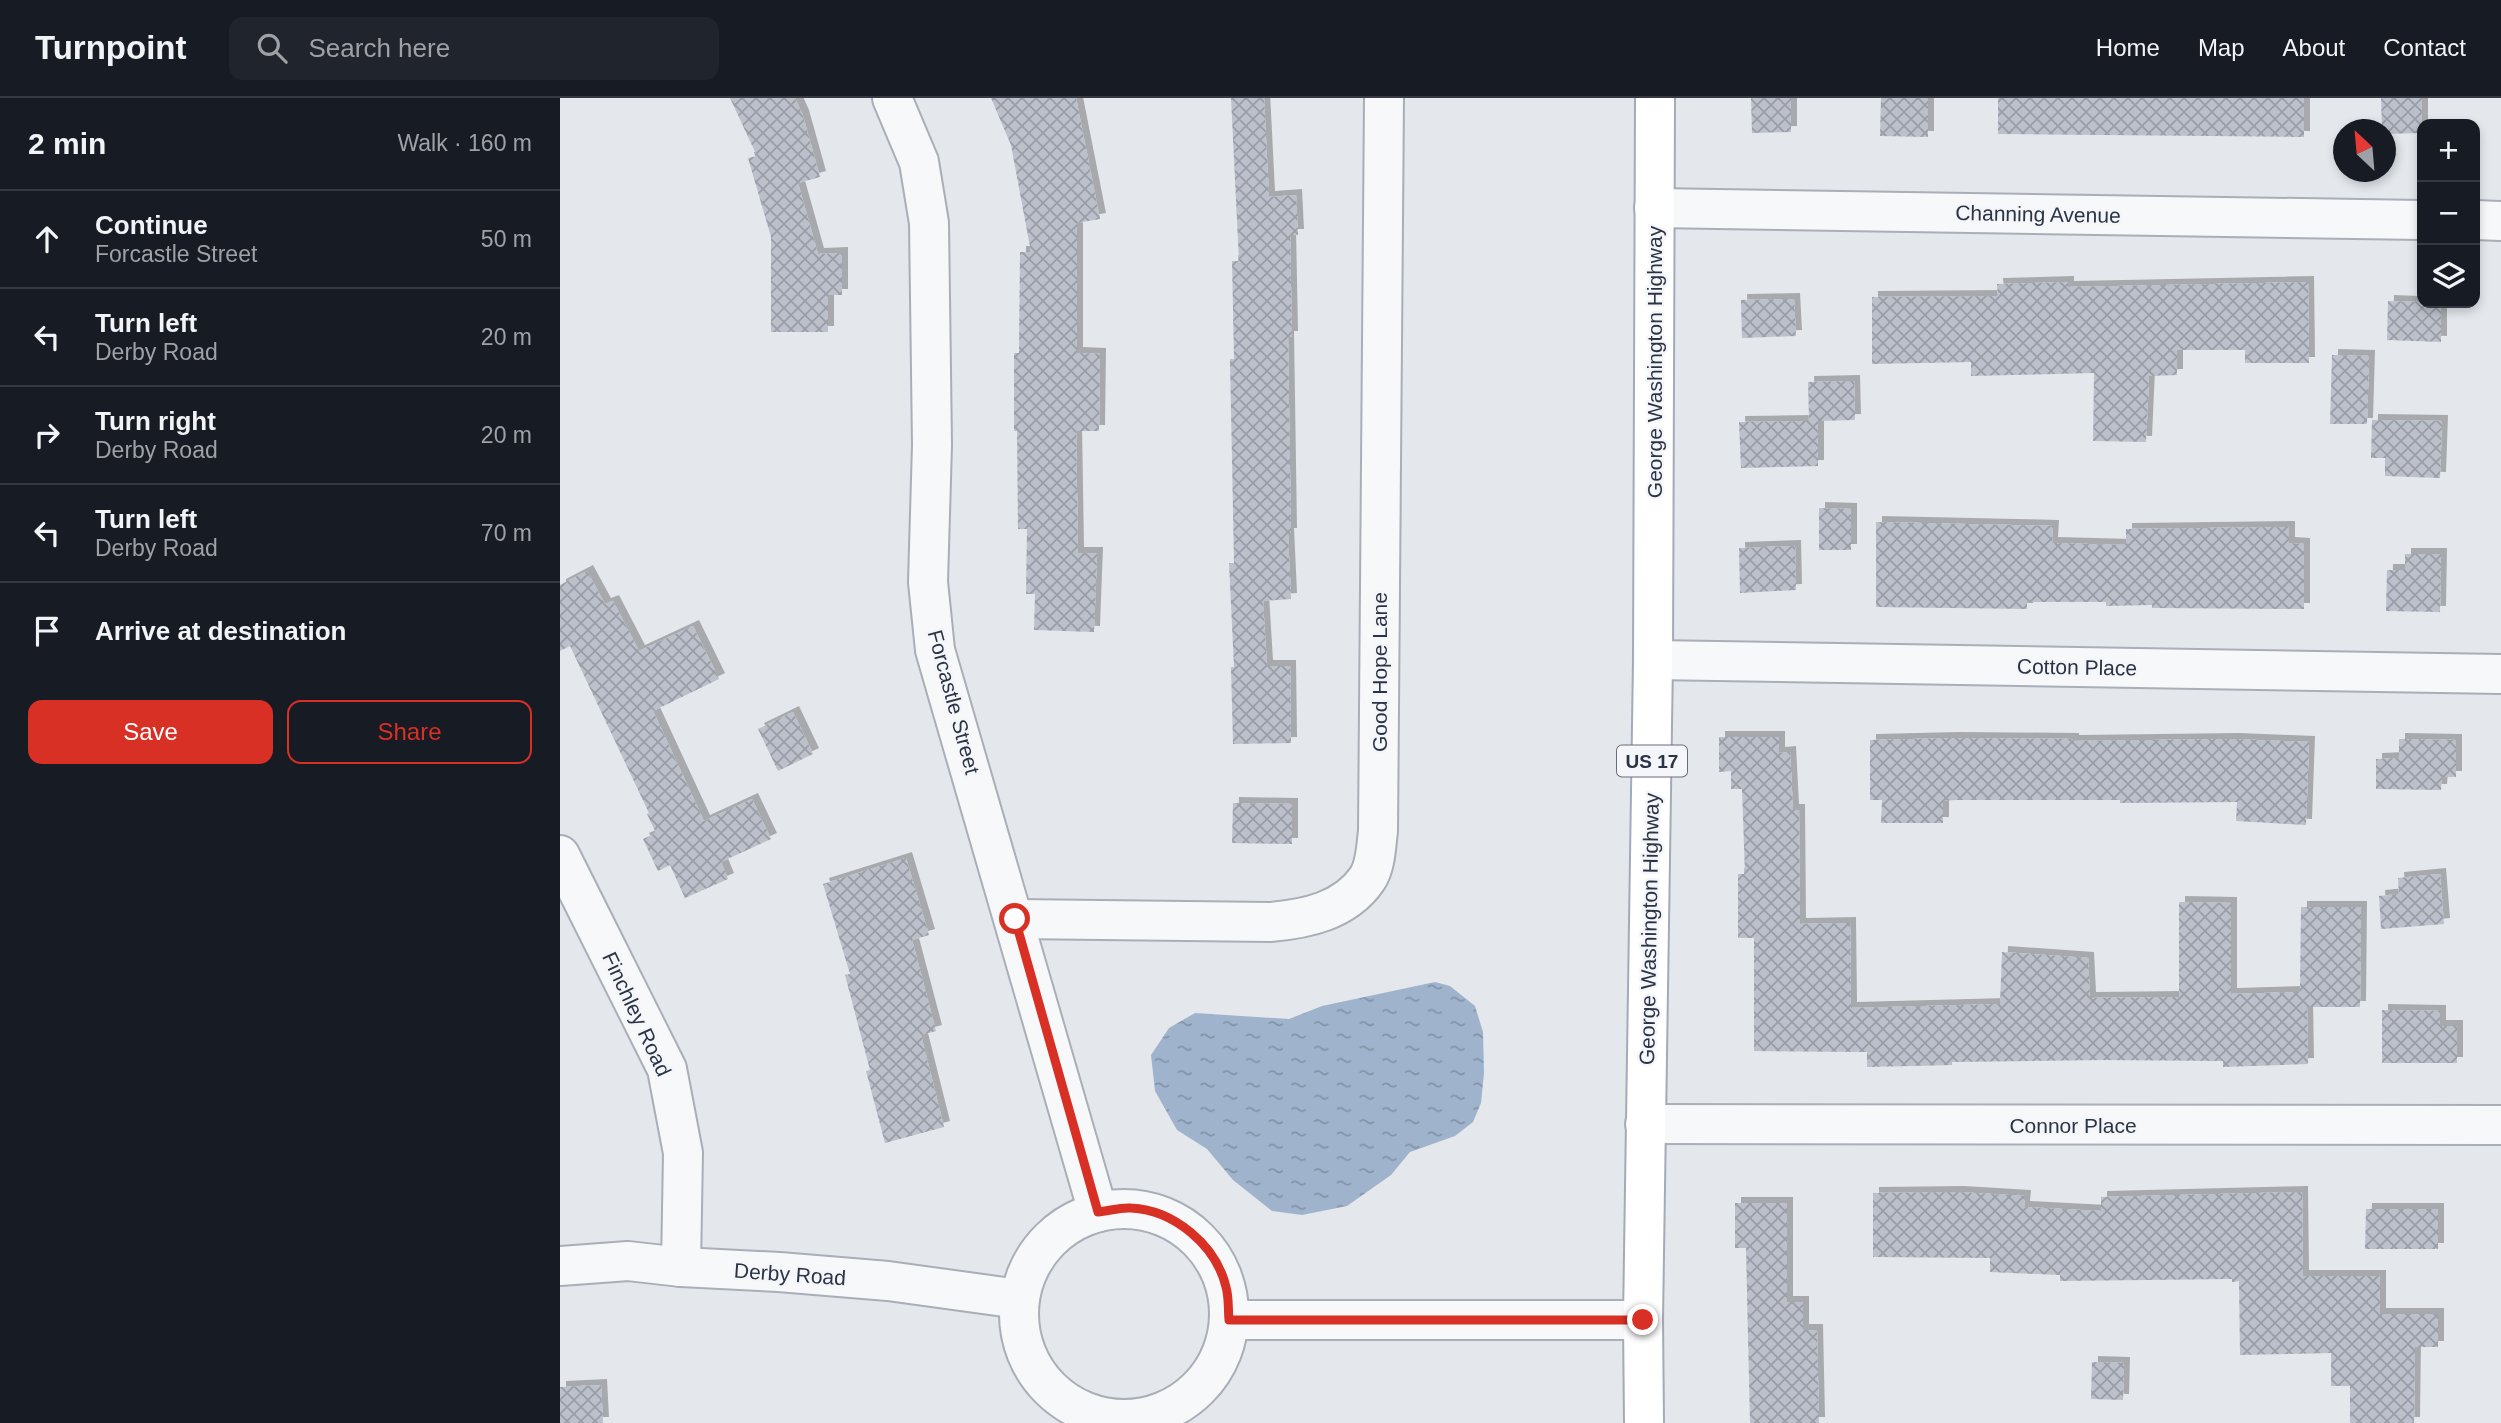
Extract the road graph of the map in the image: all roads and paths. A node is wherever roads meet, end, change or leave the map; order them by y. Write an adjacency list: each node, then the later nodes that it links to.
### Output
1 (892, 98): 11 (street, Forcastle Street)
2 (1384, 98): 11 (street, Good Hope Lane)
3 (1655, 98): 4 (main road, George Washington Highway / US 17)
4 (1654, 208): 5 (street, Channing Avenue); 8 (main road, George Washington Highway / US 17)
5 (2417, 220)
6 (2480, 220): 7 (street)
7 (2501, 221)
8 (1653, 660): 9 (street, Cotton Place); 12 (main road, George Washington Highway / US 17)
9 (2501, 674)
10 (560, 855): 16 (street, Finchley Road)
11 (1015, 919): 14 (street, Forcastle Street)
12 (1646, 1124): 13 (street, Connor Place); 19 (main road, George Washington Highway / US 17)
13 (2501, 1125)
14 (1098, 1212): 17 (street); 18 (street)
15 (560, 1266): 16 (street, Derby Road)
16 (681, 1267): 17 (street, Derby Road)
17 (1019, 1299): 20 (street)
18 (1229, 1320): 19 (street); 20 (street)
19 (1643, 1320): 21 (main road, George Washington Highway / US 17)
20 (1078, 1416)
21 (1644, 1423)

